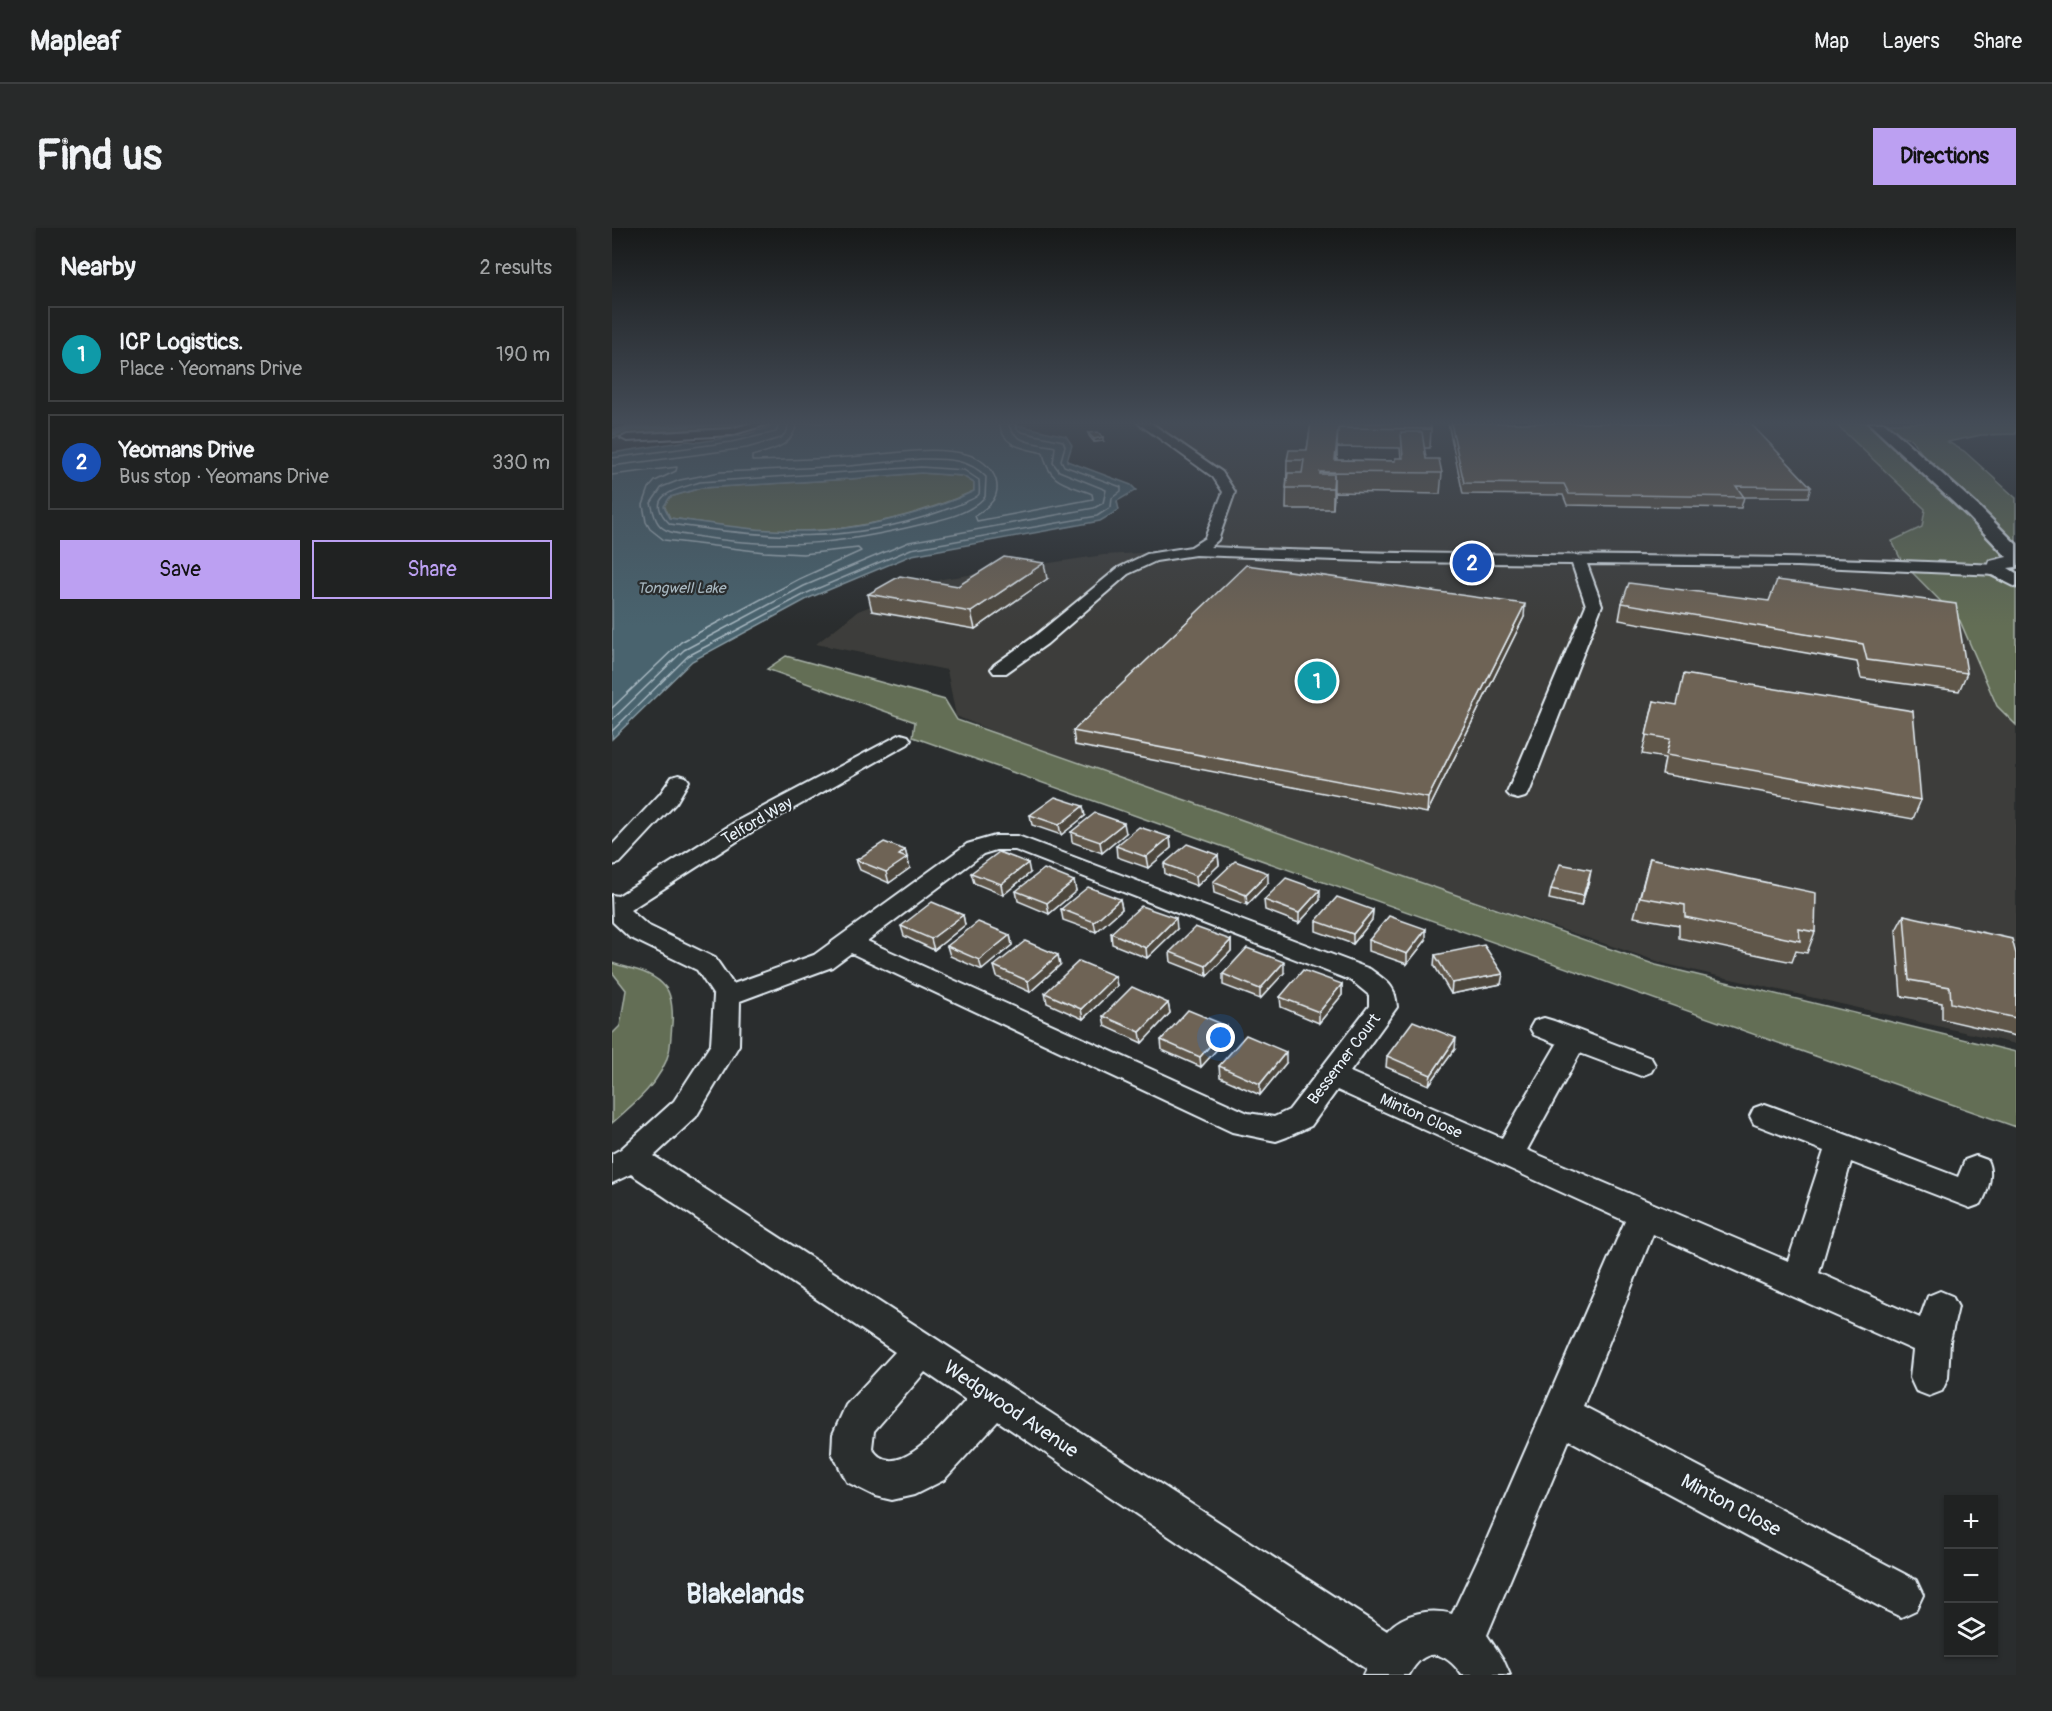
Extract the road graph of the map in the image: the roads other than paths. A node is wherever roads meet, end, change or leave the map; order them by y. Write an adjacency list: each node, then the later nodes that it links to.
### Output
1 (1228, 491): 3 (street)
2 (1950, 491): 4 (street)
3 (1195, 550): 5 (street); 9 (street)
4 (2016, 555)
5 (1578, 559): 7 (street); 12 (street)
6 (2016, 561): 7 (street)
7 (1997, 570): 8 (street)
8 (2016, 581)
9 (1000, 669)
10 (901, 740): 14 (street, Telford Way)
11 (679, 781): 13 (street)
12 (1518, 793)
13 (612, 858)
14 (614, 905): 16 (street)
15 (848, 942): 16 (street, Bessemer Court); 20 (street, Bessemer Court); 20 (street, Bessemer Court)
16 (727, 996): 24 (street, Wedgwood Avenue)
17 (1544, 1028): 18 (street)
18 (1572, 1041): 19 (street); 23 (street)
19 (1641, 1065)
20 (1333, 1076): 23 (street, Minton Close)
21 (1765, 1116): 22 (street)
22 (1841, 1145): 25 (street); 27 (street)
23 (1508, 1155): 26 (street, Minton Close)
24 (622, 1164): 30 (street, Wedgwood Avenue)
25 (1976, 1169)
26 (1644, 1215): 27 (street, Minton Close); 33 (street)
27 (1799, 1281): 29 (street, Minton Close)
28 (1940, 1307): 29 (street)
29 (1932, 1341): 31 (street)
30 (921, 1350): 32 (street, Wedgwood Avenue); 32 (street)
31 (1929, 1378)
32 (994, 1398): 36 (street, Wedgwood Avenue)
33 (1560, 1415): 34 (street, Minton Close); 35 (street)
34 (1901, 1595)
35 (1474, 1658): 36 (street)
36 (1388, 1668)

